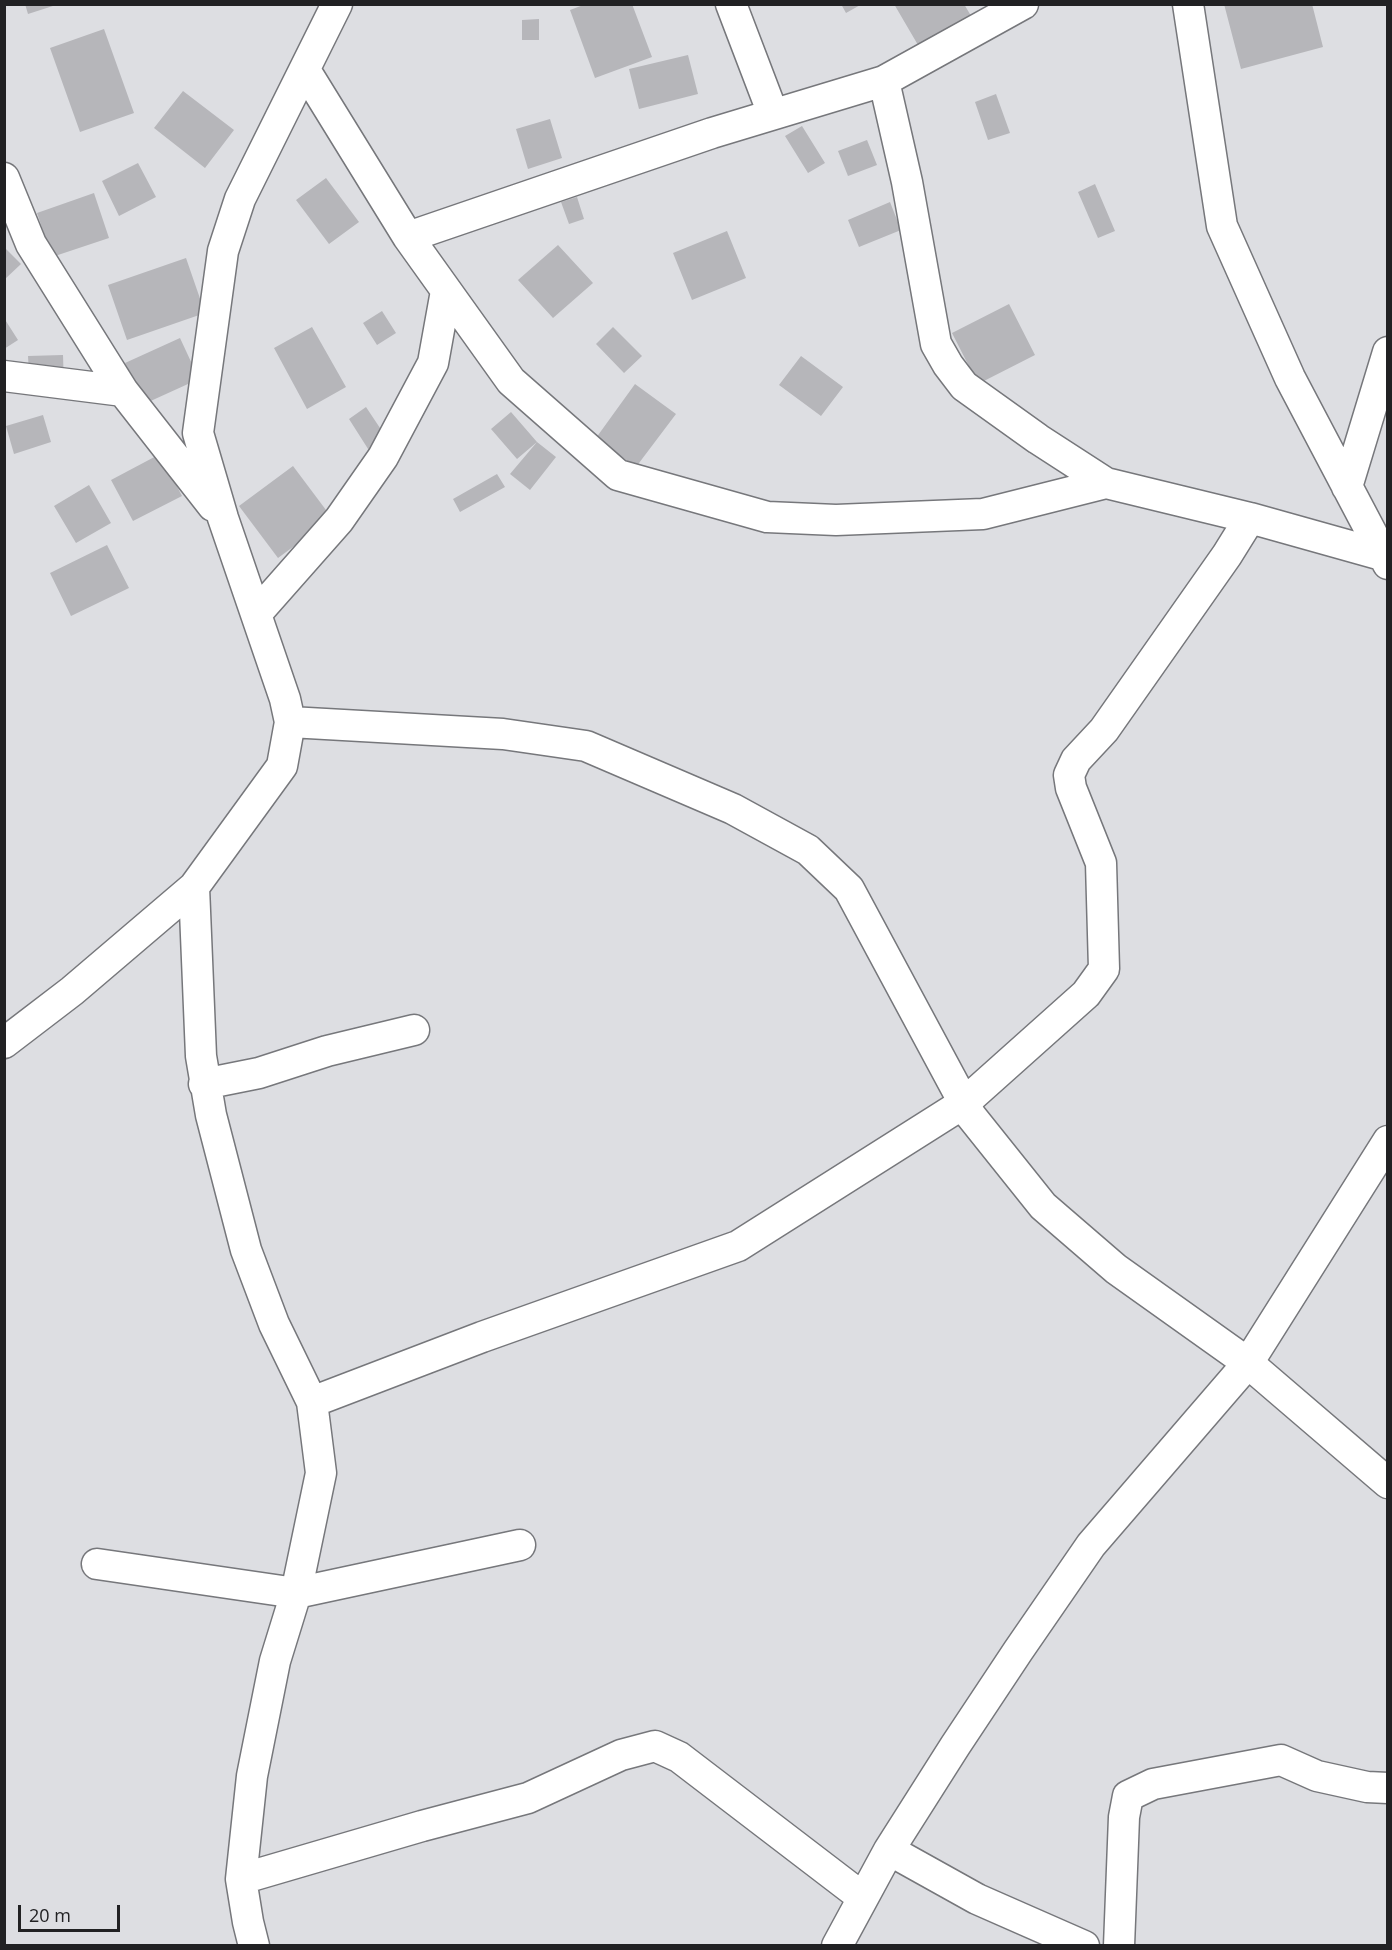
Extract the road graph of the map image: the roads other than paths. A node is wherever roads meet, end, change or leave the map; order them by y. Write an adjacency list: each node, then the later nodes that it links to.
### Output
1 (337, 4): 5 (street)
2 (732, 4): 7 (street)
3 (1023, 4): 6 (street)
4 (1188, 4): 15 (street)
5 (305, 70): 9 (street); 16 (street)
6 (884, 81): 7 (street); 14 (street)
7 (773, 114): 9 (street)
8 (4, 178): 13 (street)
9 (408, 237): 10 (street)
10 (446, 291): 14 (street); 19 (street)
11 (1388, 352): 15 (street)
12 (4, 376): 13 (street)
13 (123, 392): 16 (street)
14 (1106, 483): 17 (street)
15 (1347, 487): 18 (street)
16 (223, 518): 19 (street)
17 (1250, 518): 18 (street); 25 (street)
18 (1385, 560)
19 (256, 614): 20 (street)
20 (290, 722): 21 (street); 25 (street)
21 (194, 887): 23 (street); 24 (street)
22 (414, 1030): 24 (street)
23 (4, 1043)
24 (204, 1084): 28 (street)
25 (964, 1103): 27 (street); 28 (street)
26 (1388, 1142): 27 (street)
27 (1248, 1363): 29 (street); 34 (street)
28 (312, 1402): 32 (street)
29 (1388, 1483)
30 (520, 1545): 32 (street)
31 (97, 1564): 32 (street)
32 (296, 1593): 35 (street)
33 (1388, 1788): 40 (street)
34 (890, 1850): 36 (street); 39 (street)
35 (241, 1879): 36 (street); 37 (street)
36 (862, 1897): 38 (street)
37 (255, 1946)
38 (837, 1946)
39 (1084, 1946)
40 (1119, 1946)

